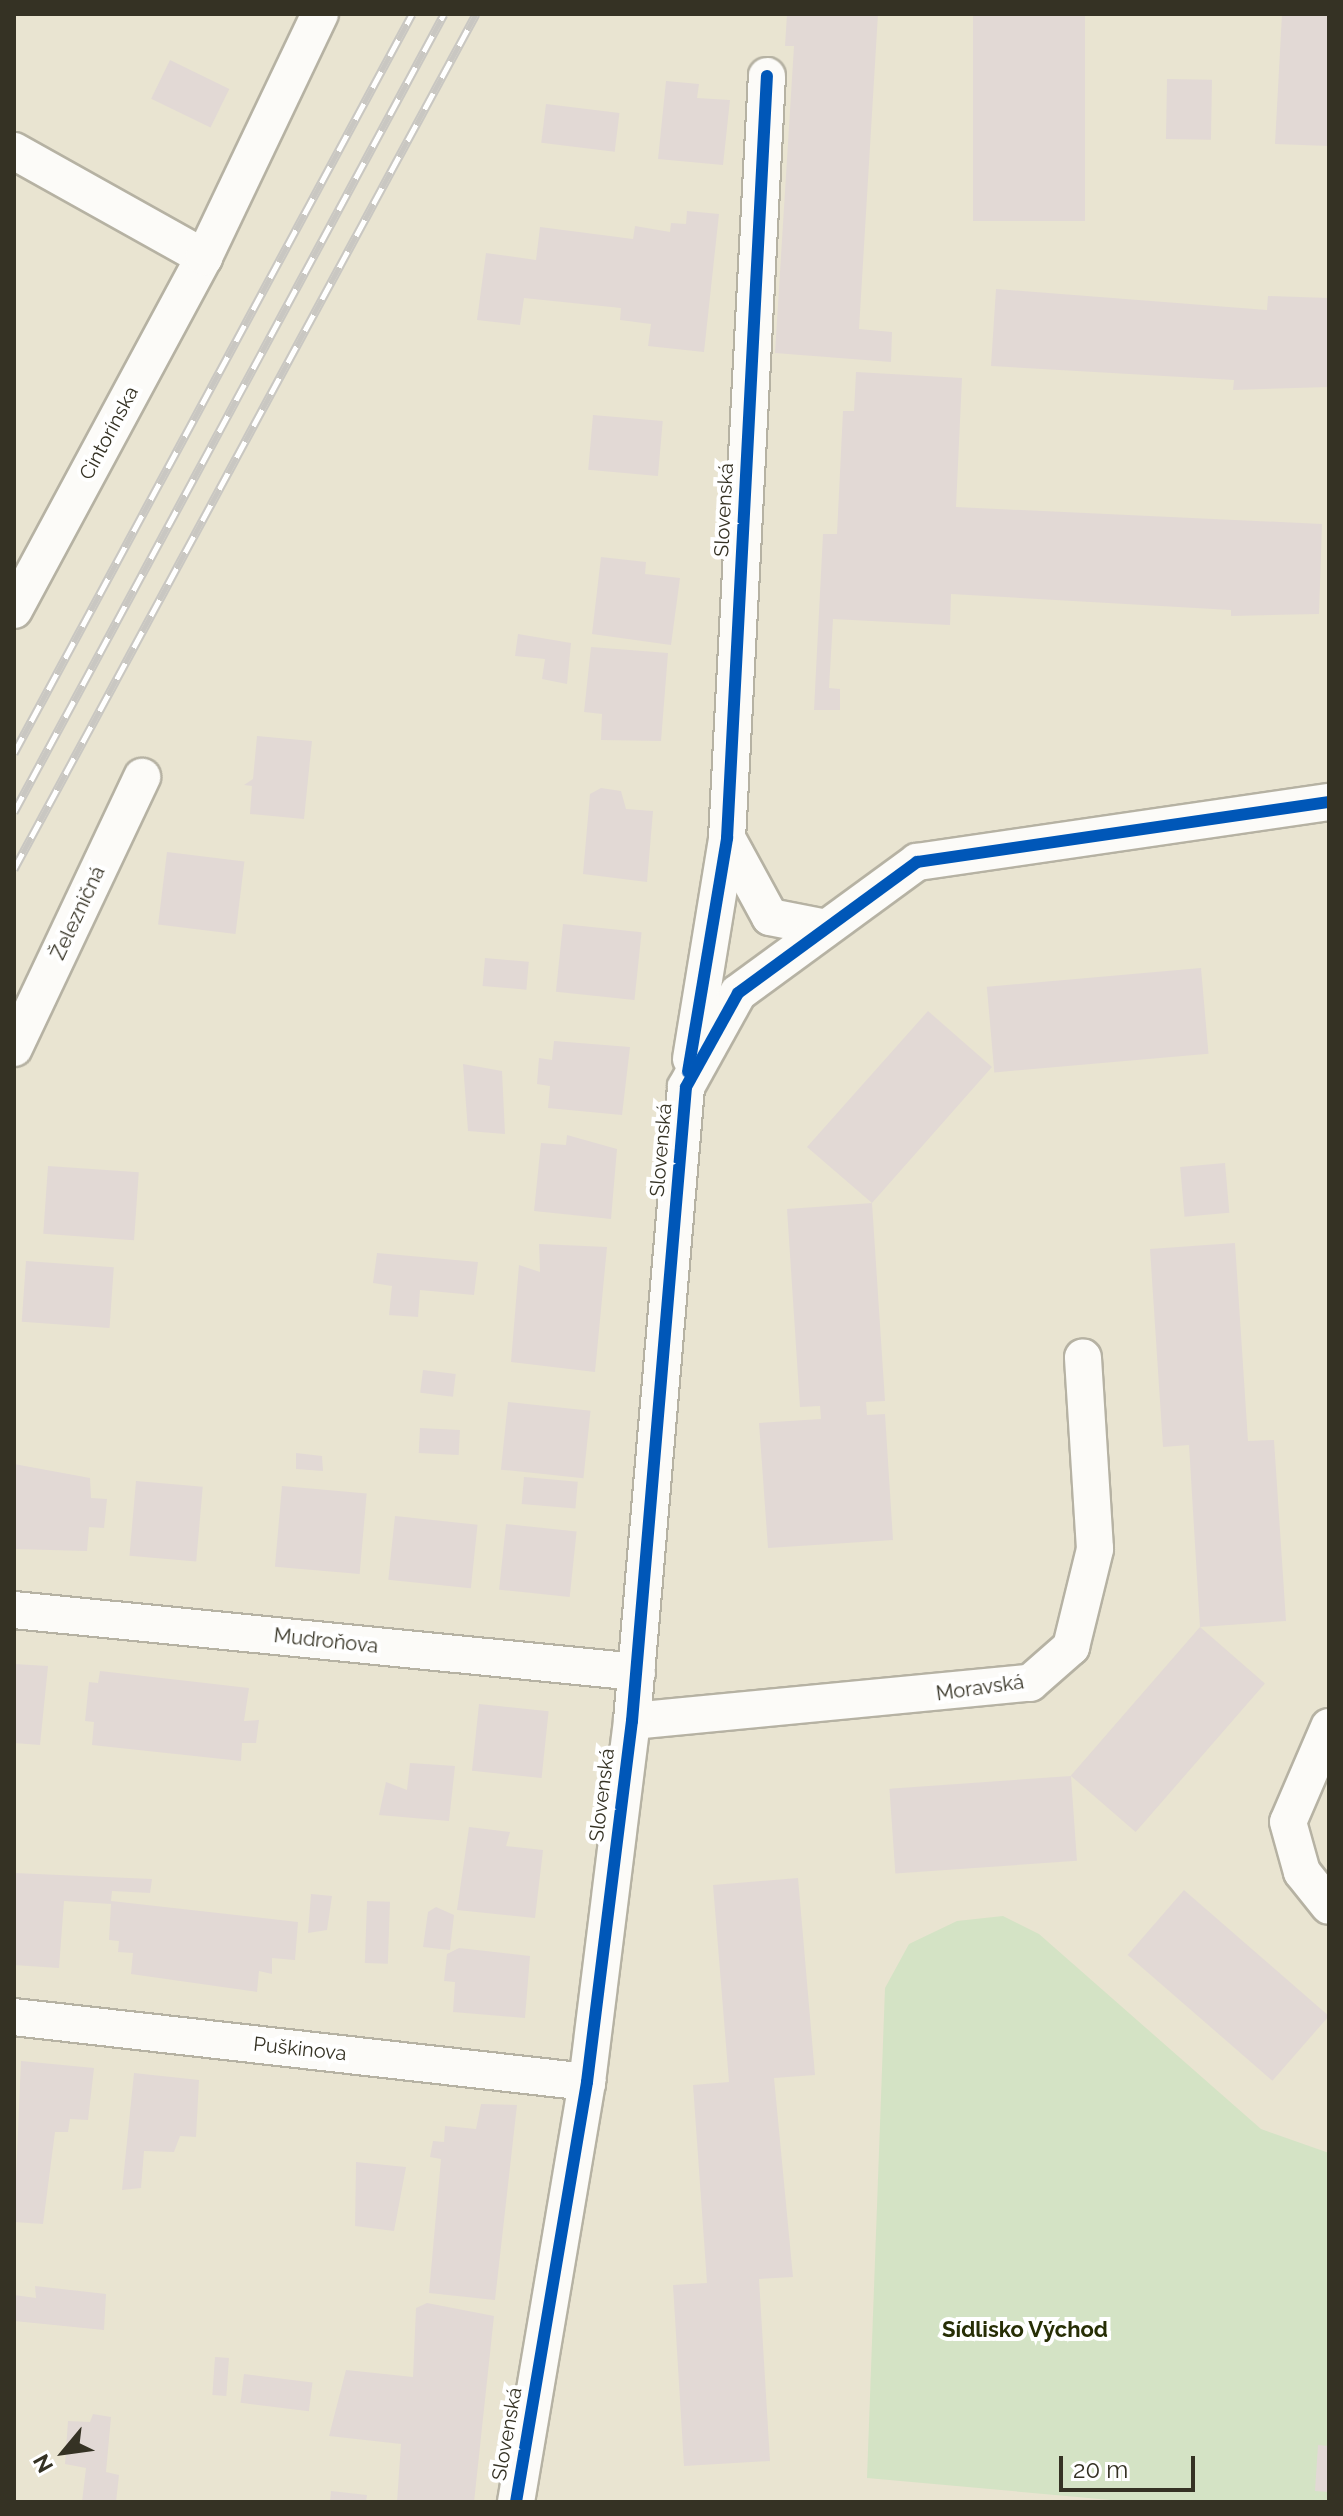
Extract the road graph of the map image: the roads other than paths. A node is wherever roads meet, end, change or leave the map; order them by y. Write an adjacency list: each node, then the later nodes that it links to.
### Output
1 (320, 14): 4 (street, Cintorínska)
2 (767, 76): 8 (street, Slovenská)
3 (14, 151): 4 (street)
4 (204, 257): 5 (street, Cintorínska)
5 (14, 610)
6 (142, 777): 10 (street, Železničná)
7 (1329, 802): 9 (street, Slovenská)
8 (727, 838): 9 (street); 11 (street, Slovenská)
9 (821, 927): 11 (street, Slovenská)
10 (14, 1048)
11 (686, 1087): 14 (street, Slovenská)
12 (1083, 1357): 15 (street, Moravská)
13 (14, 1610): 14 (street, Mudroňova)
14 (637, 1672): 15 (street, Slovenská)
15 (632, 1721): 19 (street, Slovenská)
16 (1329, 1727): 17 (street)
17 (1329, 1906)
18 (14, 2017): 19 (street, Puškinova)
19 (587, 2082): 20 (street, Slovenská)
20 (516, 2502)

